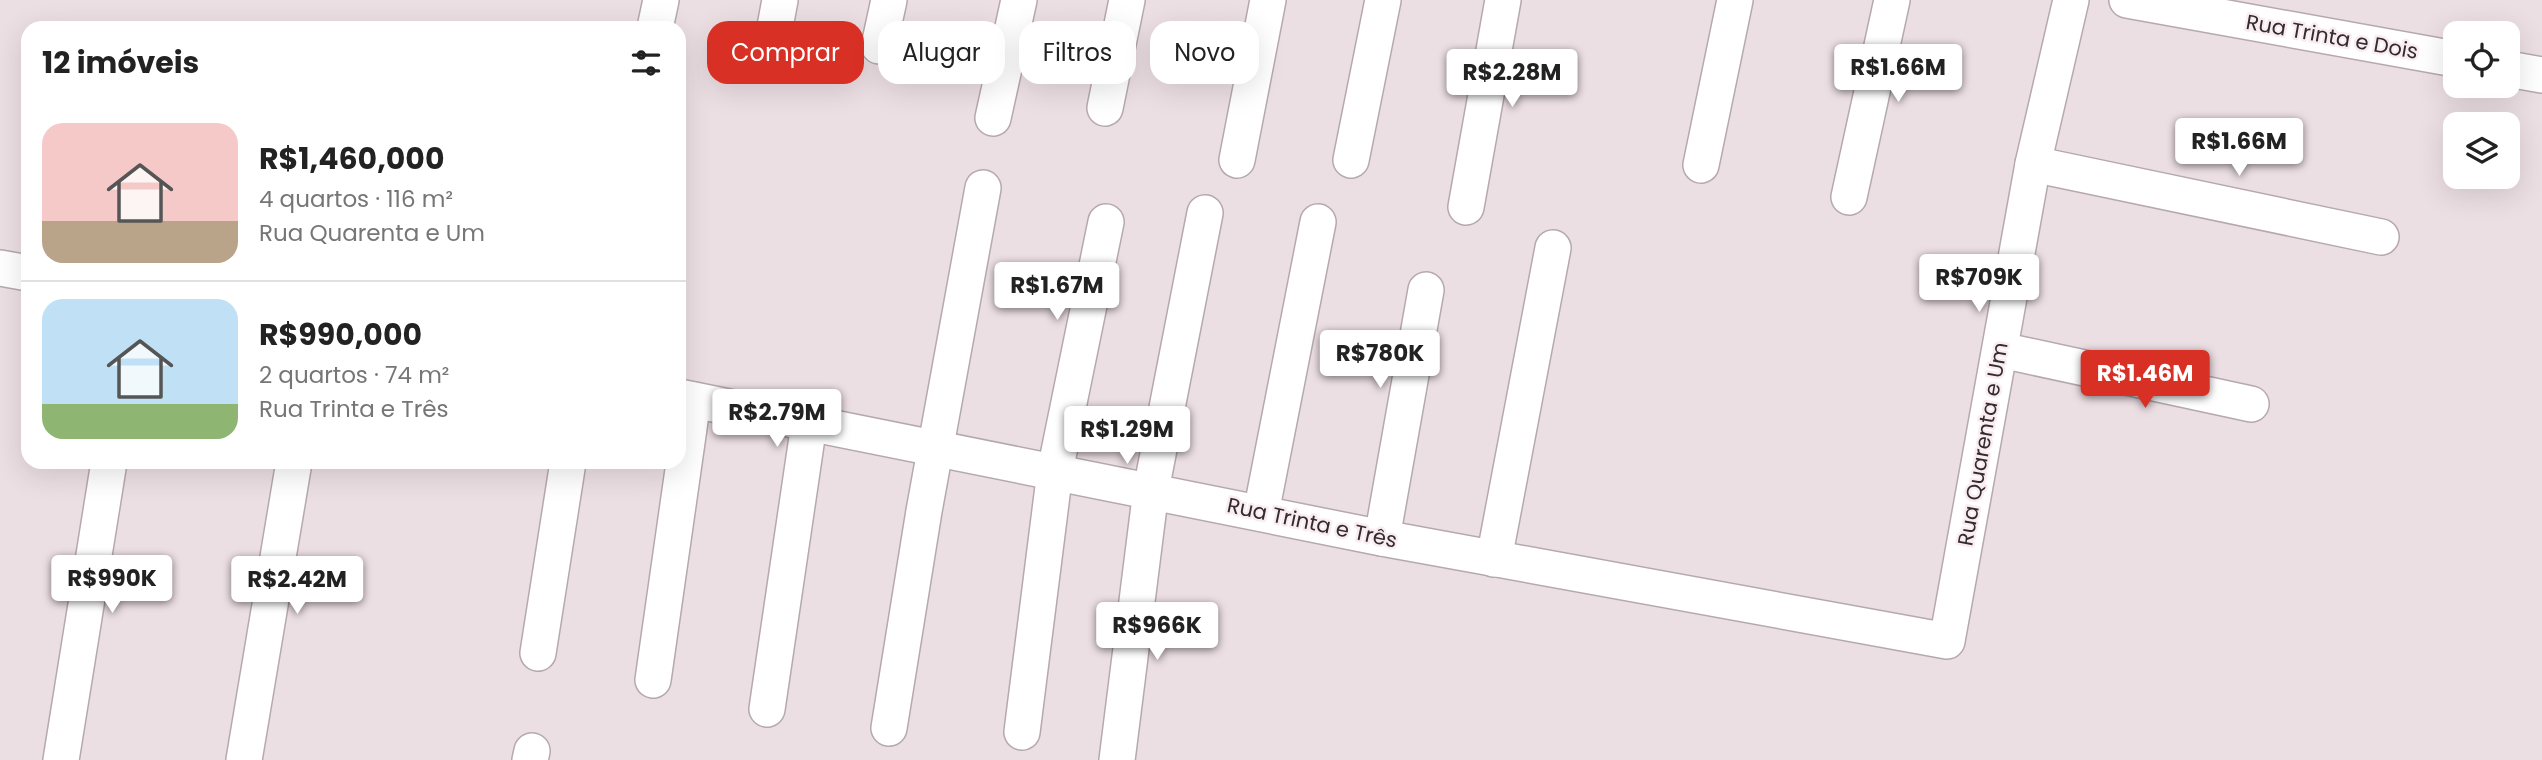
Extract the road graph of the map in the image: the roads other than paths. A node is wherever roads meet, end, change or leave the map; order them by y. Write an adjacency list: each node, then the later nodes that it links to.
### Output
1 (661, 0): 13 (street)
2 (780, 0): 14 (street)
3 (888, 0): 15 (street)
4 (1019, 0): 20 (street)
5 (1127, 0): 19 (street)
6 (1268, 0): 21 (street)
7 (1383, 0): 22 (street)
8 (1503, 0): 27 (street)
9 (1735, 0): 23 (street)
10 (1892, 0): 26 (street)
11 (2071, 0): 24 (street, Rua Quarenta e Um)
12 (2127, 0): 16 (street, Rua Trinta e Dois)
13 (656, 21)
14 (776, 21)
15 (884, 21)
16 (2443, 57)
17 (2520, 71): 18 (street)
18 (2542, 75)
19 (1105, 108)
20 (993, 118)
21 (1237, 160)
22 (1351, 160)
23 (1701, 164)
24 (2033, 164): 31 (street); 36 (street, Rua Quarenta e Um)
25 (983, 188): 40 (street)
26 (1849, 197)
27 (1466, 207)
28 (1205, 213): 46 (street)
29 (1106, 222): 45 (street)
30 (1318, 222): 47 (street)
31 (2381, 237)
32 (1553, 248): 49 (street)
33 (0, 268): 34 (street)
34 (21, 272)
35 (1426, 290): 48 (street)
36 (2001, 350): 38 (street); 50 (street, Rua Quarenta e Um)
37 (686, 398): 39 (street, Rua Trinta e Três)
38 (2251, 404)
39 (809, 424): 40 (street, Rua Trinta e Três); 53 (street)
40 (937, 450): 45 (street, Rua Trinta e Três); 54 (street)
41 (108, 469): 56 (street)
42 (293, 469): 57 (street)
43 (567, 469): 51 (street)
44 (678, 469): 52 (street)
45 (1055, 471): 46 (street, Rua Trinta e Três); 55 (street)
46 (1151, 490): 47 (street, Rua Trinta e Três); 58 (street)
47 (1261, 513): 48 (street, Rua Trinta e Três)
48 (1382, 538): 49 (street, Rua Trinta e Três)
49 (1493, 559): 50 (street, Rua Trinta e Três)
50 (1947, 641)
51 (538, 653)
52 (653, 680)
53 (767, 709)
54 (889, 728)
55 (1022, 732)
56 (61, 760)
57 (244, 760)
58 (1116, 760)

